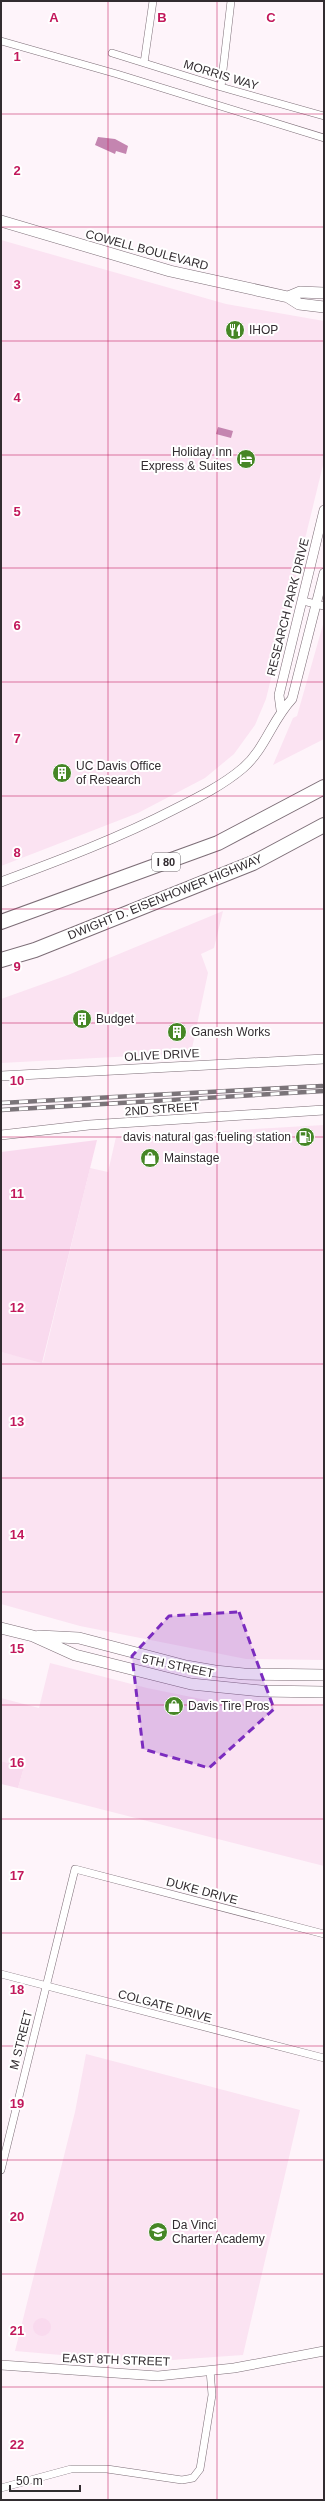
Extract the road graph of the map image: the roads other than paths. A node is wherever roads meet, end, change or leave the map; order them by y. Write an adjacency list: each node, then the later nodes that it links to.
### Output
1 (153, 1): 5 (street)
2 (231, 1): 6 (street)
3 (1, 41): 8 (street)
4 (112, 53): 5 (street, MORRIS WAY)
5 (144, 63): 6 (street, MORRIS WAY)
6 (221, 87): 7 (street, MORRIS WAY)
7 (324, 116)
8 (324, 138)
9 (1, 221): 11 (main road, COWELL BOULEVARD)
10 (324, 293): 11 (main road, COWELL BOULEVARD)
11 (288, 297): 12 (main road, COWELL BOULEVARD)
12 (299, 304): 13 (main road, COWELL BOULEVARD); 14 (main road)
13 (324, 307)
14 (324, 314)
15 (324, 510): 17 (street, RESEARCH PARK DRIVE)
16 (324, 573): 18 (street, RESEARCH PARK DRIVE)
17 (303, 601): 18 (street); 19 (street, RESEARCH PARK DRIVE)
18 (320, 606): 19 (street, RESEARCH PARK DRIVE)
19 (281, 710): 22 (street, RESEARCH PARK DRIVE)
20 (324, 787): 23 (highway, I 80)
21 (324, 825): 24 (highway, DWIGHT D. EISENHOWER HIGHWAY)
22 (1, 882)
23 (1, 922)
24 (1, 960)
25 (324, 1059): 26 (street, OLIVE DRIVE)
26 (1, 1076)
27 (324, 1110): 28 (street, 2ND STREET)
28 (1, 1135)
29 (1, 1628): 30 (main road, 5TH STREET)
30 (32, 1636): 31 (main road, 5TH STREET); 32 (main road, 5TH STREET)
31 (324, 1675)
32 (324, 1692)
33 (75, 1868): 34 (street, DUKE DRIVE); 36 (street, M STREET)
34 (324, 1934)
35 (1, 1974): 36 (street, COLGATE DRIVE)
36 (46, 1985): 37 (street, COLGATE DRIVE); 38 (street, M STREET)
37 (324, 2058)
38 (1, 2170)
39 (324, 2351): 41 (street, EAST 8TH STREET)
40 (1, 2365): 41 (street, EAST 8TH STREET)
41 (210, 2370): 42 (street)
42 (1, 2488)

